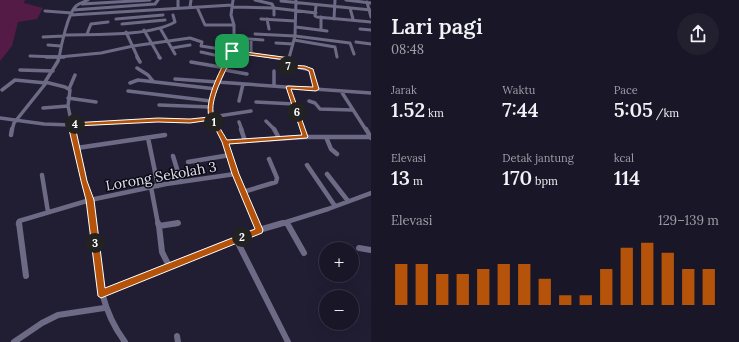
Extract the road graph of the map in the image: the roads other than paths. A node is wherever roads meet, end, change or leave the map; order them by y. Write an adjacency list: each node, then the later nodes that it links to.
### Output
1 (88, 0): 18 (street)
2 (146, 0): 3 (street); 13 (street)
3 (150, 0)
4 (158, 0): 24 (street)
5 (178, 0): 25 (street)
6 (191, 0): 22 (street)
7 (234, 0): 20 (street)
8 (255, 0): 26 (street)
9 (314, 0): 19 (street)
10 (335, 0): 21 (street)
11 (346, 0): 16 (street)
12 (119, 1): 13 (street); 18 (street); 24 (street)
13 (134, 1)
14 (282, 1): 15 (street)
15 (296, 1): 19 (street); 30 (street)
16 (367, 2): 17 (street); 28 (street)
17 (371, 3)
18 (79, 4): 32 (street)
19 (315, 5): 21 (street); 34 (street)
20 (232, 6): 23 (street); 26 (street); 52 (street)
21 (334, 6): 27 (street); 44 (street)
22 (190, 7): 23 (street); 25 (street)
23 (197, 7): 52 (street)
24 (118, 8): 32 (street); 33 (street)
25 (178, 8): 31 (street)
26 (274, 8): 30 (street); 36 (street)
27 (350, 8): 28 (street); 46 (street)
28 (370, 10): 40 (street)
29 (45, 11): 32 (street)
30 (295, 11): 34 (street); 47 (street)
31 (133, 12): 33 (street); 38 (street)
32 (72, 13): 33 (street); 65 (street)
33 (118, 13)
34 (316, 13): 39 (street)
35 (163, 15): 38 (street)
36 (274, 15)
37 (173, 16): 54 (street)
38 (134, 17): 41 (street); 49 (street)
39 (321, 17): 44 (street); 58 (street)
40 (371, 17)
41 (116, 18)
42 (261, 19): 43 (street)
43 (267, 19): 47 (street); 55 (street)
44 (334, 19): 50 (street)
45 (165, 20): 49 (street)
46 (353, 20)
47 (296, 21): 53 (street)
48 (108, 22): 63 (street)
49 (136, 22): 51 (street); 60 (street)
50 (371, 22)
51 (122, 24)
52 (234, 25): 68 (street)
53 (296, 27): 58 (street); 66 (street)
54 (160, 28): 57 (street); 72 (street)
55 (270, 29)
56 (360, 29): 59 (street)
57 (144, 30): 60 (street); 75 (street)
58 (321, 30): 61 (street)
59 (371, 30)
60 (137, 31): 62 (street)
61 (327, 31)
62 (126, 32): 63 (street); 81 (street)
63 (87, 34): 65 (street)
64 (255, 34): 66 (street)
65 (63, 36): 67 (street); 80 (street)
66 (295, 36): 71 (street); 87 (street)
67 (43, 37)
68 (235, 38): 69 (street); 83 (street)
69 (251, 40): 70 (street); 86 (street)
70 (263, 40)
71 (294, 40): 76 (street); 90 (street)
72 (168, 41): 75 (street); 82 (street); 83 (street)
73 (276, 42): 76 (street)
74 (356, 42): 77 (street)
75 (152, 44): 81 (street); 91 (street)
76 (293, 44): 93 (street)
77 (371, 44)
78 (48, 45): 80 (street)
79 (190, 45): 82 (street)
80 (61, 46): 89 (street)
81 (133, 46): 89 (street); 94 (street)
82 (172, 48): 85 (street)
83 (232, 51): 86 (street); 92 (street)
84 (201, 52): 92 (street)
85 (175, 54)
86 (251, 54): 93 (street)
87 (354, 54)
88 (30, 56): 89 (street)
89 (59, 57): 99 (street)
90 (337, 57)
91 (160, 58)
92 (230, 58): 97 (street)
93 (288, 59): 113 (street)
94 (140, 62)
95 (191, 62): 97 (street)
96 (137, 68): 104 (street)
97 (226, 69): 101 (street); 105 (street)
98 (20, 70): 99 (street)
99 (53, 71): 106 (street)
100 (274, 71): 109 (street)
101 (247, 74)
102 (75, 75): 111 (street)
103 (175, 79): 105 (street)
104 (153, 82): 107 (street); 112 (street)
105 (220, 82): 108 (street); 112 (street)
106 (46, 83): 111 (street); 114 (street); 133 (street)
107 (130, 83)
108 (244, 84): 109 (street); 120 (street)
109 (274, 86): 110 (street)
110 (288, 87): 113 (street); 124 (street)
111 (70, 89): 118 (street)
112 (216, 89): 119 (street)
113 (316, 89): 116 (street)
114 (2, 90)
115 (128, 91): 119 (street)
116 (341, 91): 117 (street); 129 (street)
117 (371, 93)
118 (68, 98): 122 (street); 126 (street)
119 (211, 101): 128 (street)
120 (239, 101)
121 (309, 101): 129 (street)
122 (96, 102)
123 (256, 102): 124 (street)
124 (294, 104): 139 (street)
125 (159, 105): 128 (street)
126 (68, 106): 127 (street); 136 (street)
127 (43, 108)
128 (210, 108): 132 (street)
129 (352, 110): 143 (street)
130 (251, 111): 132 (street)
131 (0, 118): 133 (street)
132 (212, 118): 136 (street); 145 (street)
133 (16, 120): 136 (street); 137 (street)
134 (266, 121): 142 (street)
135 (239, 122): 144 (street)
136 (71, 125): 146 (street)
137 (11, 135)
138 (165, 135): 141 (street)
139 (305, 137): 140 (street); 142 (street)
140 (326, 137): 143 (street); 147 (street)
141 (148, 138): 146 (street); 157 (street)
142 (279, 138): 144 (street)
143 (371, 138)
144 (245, 141): 145 (street)
145 (225, 142): 148 (street)
146 (77, 148): 161 (street)
147 (337, 154)
148 (230, 155): 151 (street); 153 (street)
149 (173, 156): 156 (street)
150 (269, 159): 159 (street)
151 (188, 162)
152 (307, 165): 163 (street)
153 (235, 174): 156 (street, Lorong Sekolah 3); 159 (street)
154 (327, 174): 162 (street)
155 (42, 175): 164 (street)
156 (181, 182): 157 (street, Lorong Sekolah 3)
157 (158, 186): 158 (street, Lorong Sekolah 3)
158 (151, 187): 161 (street, Lorong Sekolah 3); 167 (street)
159 (243, 192): 168 (street)
160 (371, 193): 162 (street)
161 (90, 200): 164 (street, Lorong Sekolah 3); 175 (street)
162 (348, 201): 163 (street)
163 (335, 206): 165 (street)
164 (48, 212): 174 (street, Lorong Sekolah 3)
165 (287, 222): 168 (street); 172 (street)
166 (178, 223): 167 (street)
167 (159, 226): 173 (street)
168 (259, 230): 169 (street)
169 (236, 239): 173 (street); 179 (street)
170 (359, 248): 171 (street)
171 (371, 250)
172 (304, 252)
173 (169, 266): 175 (street)
174 (26, 276)
175 (101, 293): 176 (street)
176 (104, 308): 177 (street); 178 (street)
177 (14, 342)
178 (125, 342)
179 (288, 342)

